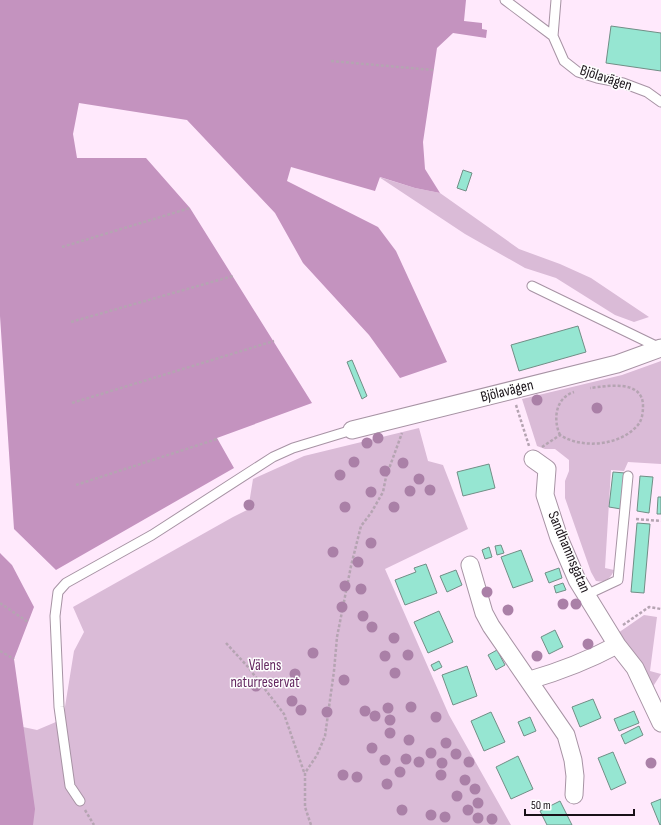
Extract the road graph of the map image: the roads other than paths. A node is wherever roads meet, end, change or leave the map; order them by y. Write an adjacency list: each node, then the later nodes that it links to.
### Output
1 (505, 0): 3 (lane)
2 (556, 0): 3 (lane, Bjölavägen)
3 (553, 36): 4 (lane, Bjölavägen)
4 (661, 102)
5 (532, 286): 6 (lane)
6 (660, 348): 7 (street, Bjölavägen)
7 (352, 430): 16 (lane)
8 (532, 456): 11 (street, Sandhamnsgatan)
9 (628, 476): 11 (lane)
10 (470, 565): 13 (street)
11 (586, 595): 12 (street, Sandhamnsgatan)
12 (614, 639): 13 (street); 14 (street, Sandhamnsgatan)
13 (530, 680): 15 (street)
14 (661, 723)
15 (574, 795)
16 (80, 801)

